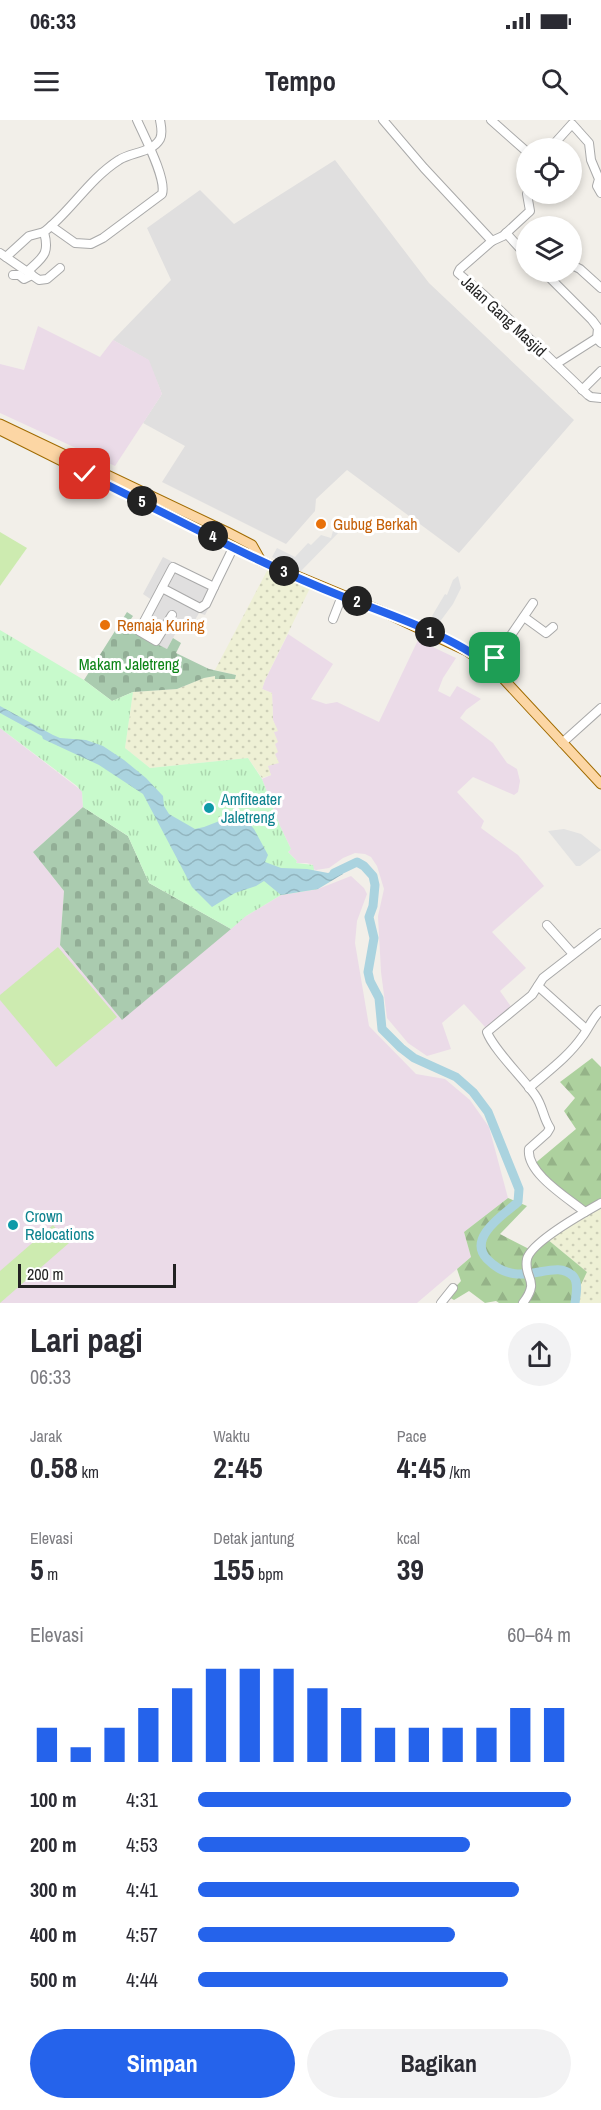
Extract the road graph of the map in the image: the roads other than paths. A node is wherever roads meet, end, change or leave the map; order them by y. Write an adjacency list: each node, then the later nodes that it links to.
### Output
1 (137, 120): 8 (street)
2 (160, 120): 8 (street)
3 (383, 120): 14 (street)
4 (491, 120): 7 (street)
5 (570, 122): 6 (street); 9 (street)
6 (558, 138)
7 (516, 142)
8 (149, 147): 11 (street); 11 (street)
9 (601, 193)
10 (529, 204): 13 (street)
11 (51, 226): 12 (street)
12 (44, 232): 16 (street); 19 (street)
13 (506, 233): 14 (street); 15 (street)
14 (492, 241): 24 (street, Jalan Gang Masjid)
15 (516, 244)
16 (3, 255): 19 (street)
17 (60, 268): 19 (street)
18 (582, 270): 22 (street)
19 (30, 273): 20 (street)
20 (13, 275)
21 (554, 282): 23 (street)
22 (601, 288)
23 (600, 339): 24 (street)
24 (556, 364): 26 (street, Jalan Gang Masjid)
25 (601, 371): 26 (street)
26 (582, 390): 27 (street, Jalan Gang Masjid)
27 (601, 398)
28 (0, 424): 31 (main road)
29 (0, 430): 30 (main road)
30 (234, 546): 31 (main road); 32 (street)
31 (261, 561): 34 (main road)
32 (214, 587): 33 (street); 33 (street)
33 (162, 588): 36 (street)
34 (342, 596): 38 (street); 40 (main road)
35 (533, 603): 37 (street)
36 (172, 615)
37 (524, 617): 39 (street); 40 (street)
38 (333, 619)
39 (553, 627)
40 (490, 666): 42 (main road)
41 (601, 708): 42 (street)
42 (562, 743): 43 (main road)
43 (601, 784)
44 (547, 925): 46 (street)
45 (601, 933): 46 (street)
46 (573, 954): 47 (street)
47 (538, 986): 49 (street); 50 (street)
48 (601, 1010): 49 (street)
49 (586, 1029): 50 (street)
50 (529, 1088): 52 (street)
51 (601, 1203): 52 (street)
52 (585, 1212): 55 (street)
53 (453, 1288): 54 (street)
54 (441, 1303)
55 (523, 1303)

